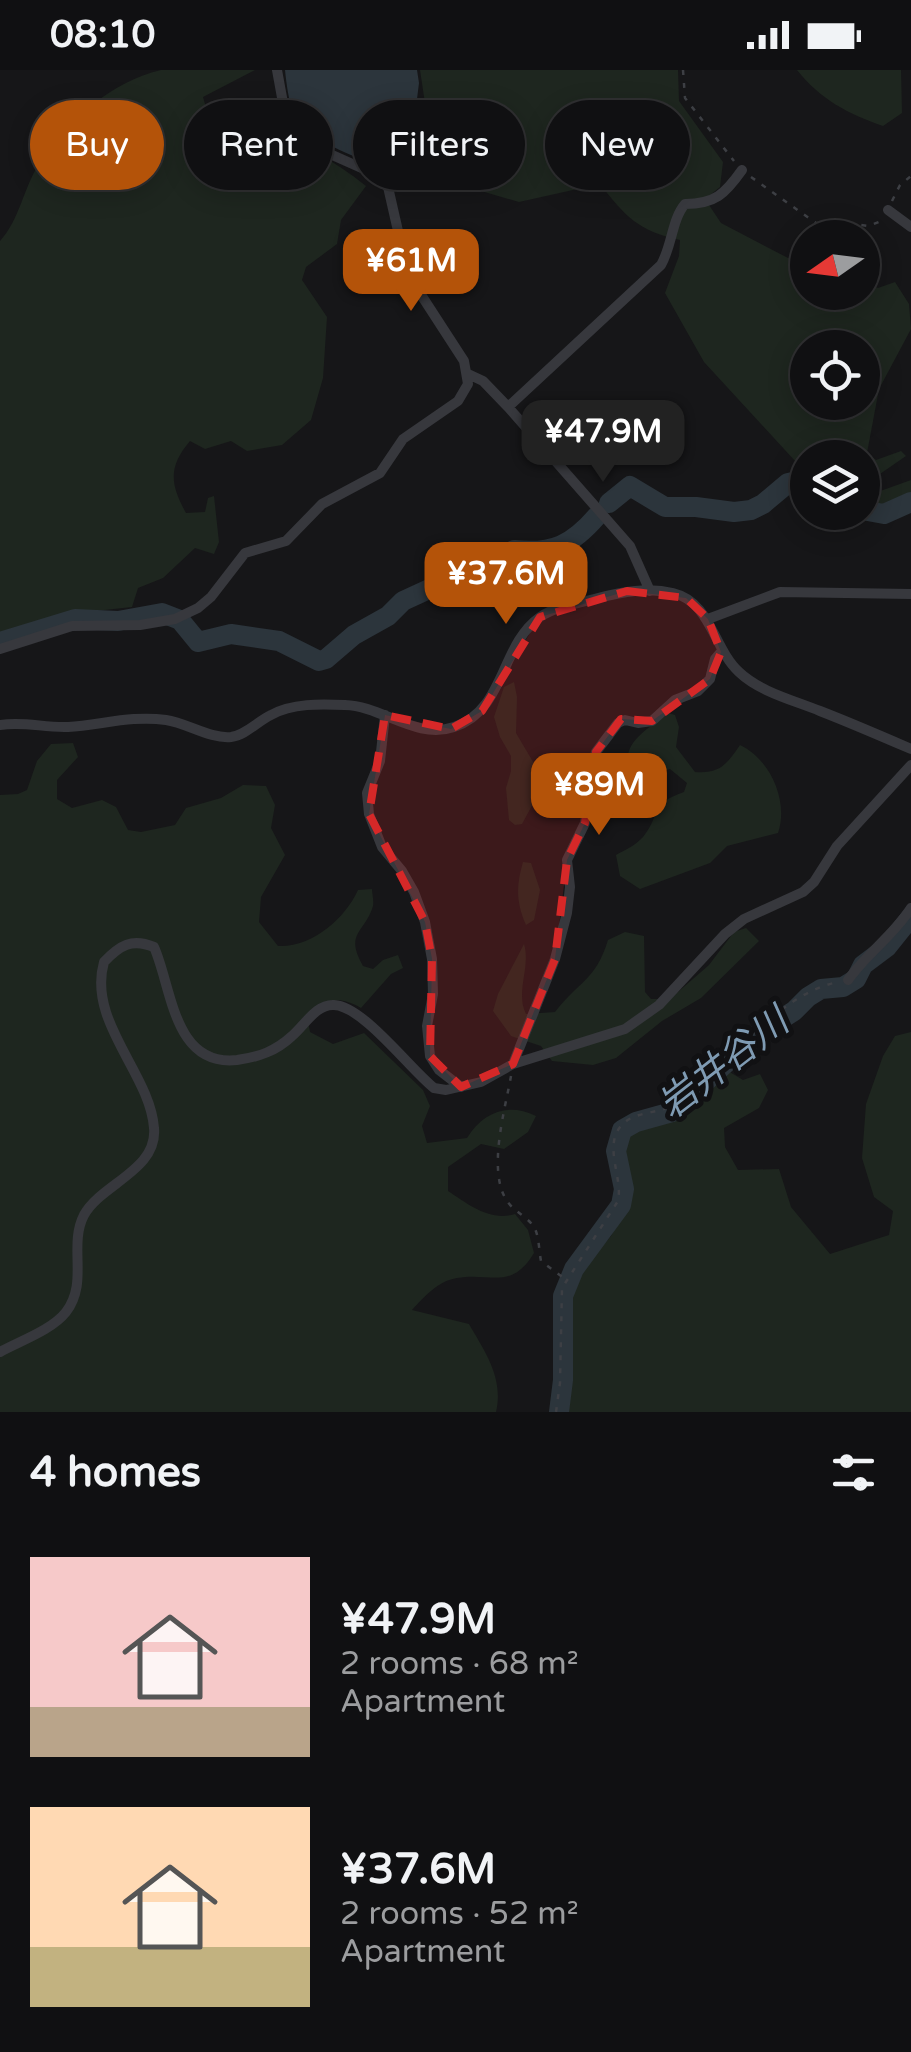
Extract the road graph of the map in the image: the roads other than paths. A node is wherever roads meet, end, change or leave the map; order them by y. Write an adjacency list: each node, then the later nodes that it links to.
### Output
1 (278, 70): 5 (street)
2 (742, 170): 6 (street)
3 (888, 210): 4 (street)
4 (911, 226)
5 (468, 374): 6 (street); 10 (street)
6 (508, 407): 7 (street)
7 (650, 591): 9 (street); 12 (street)
8 (911, 594): 9 (street)
9 (708, 619): 11 (street)
10 (0, 650)
11 (722, 652): 14 (street); 18 (street)
12 (385, 715): 13 (street); 19 (street)
13 (0, 725)
14 (911, 749)
15 (911, 766): 18 (street)
16 (911, 908): 17 (street)
17 (848, 980)
18 (513, 1064): 19 (street)
19 (460, 1087): 20 (street)
20 (0, 1352)

